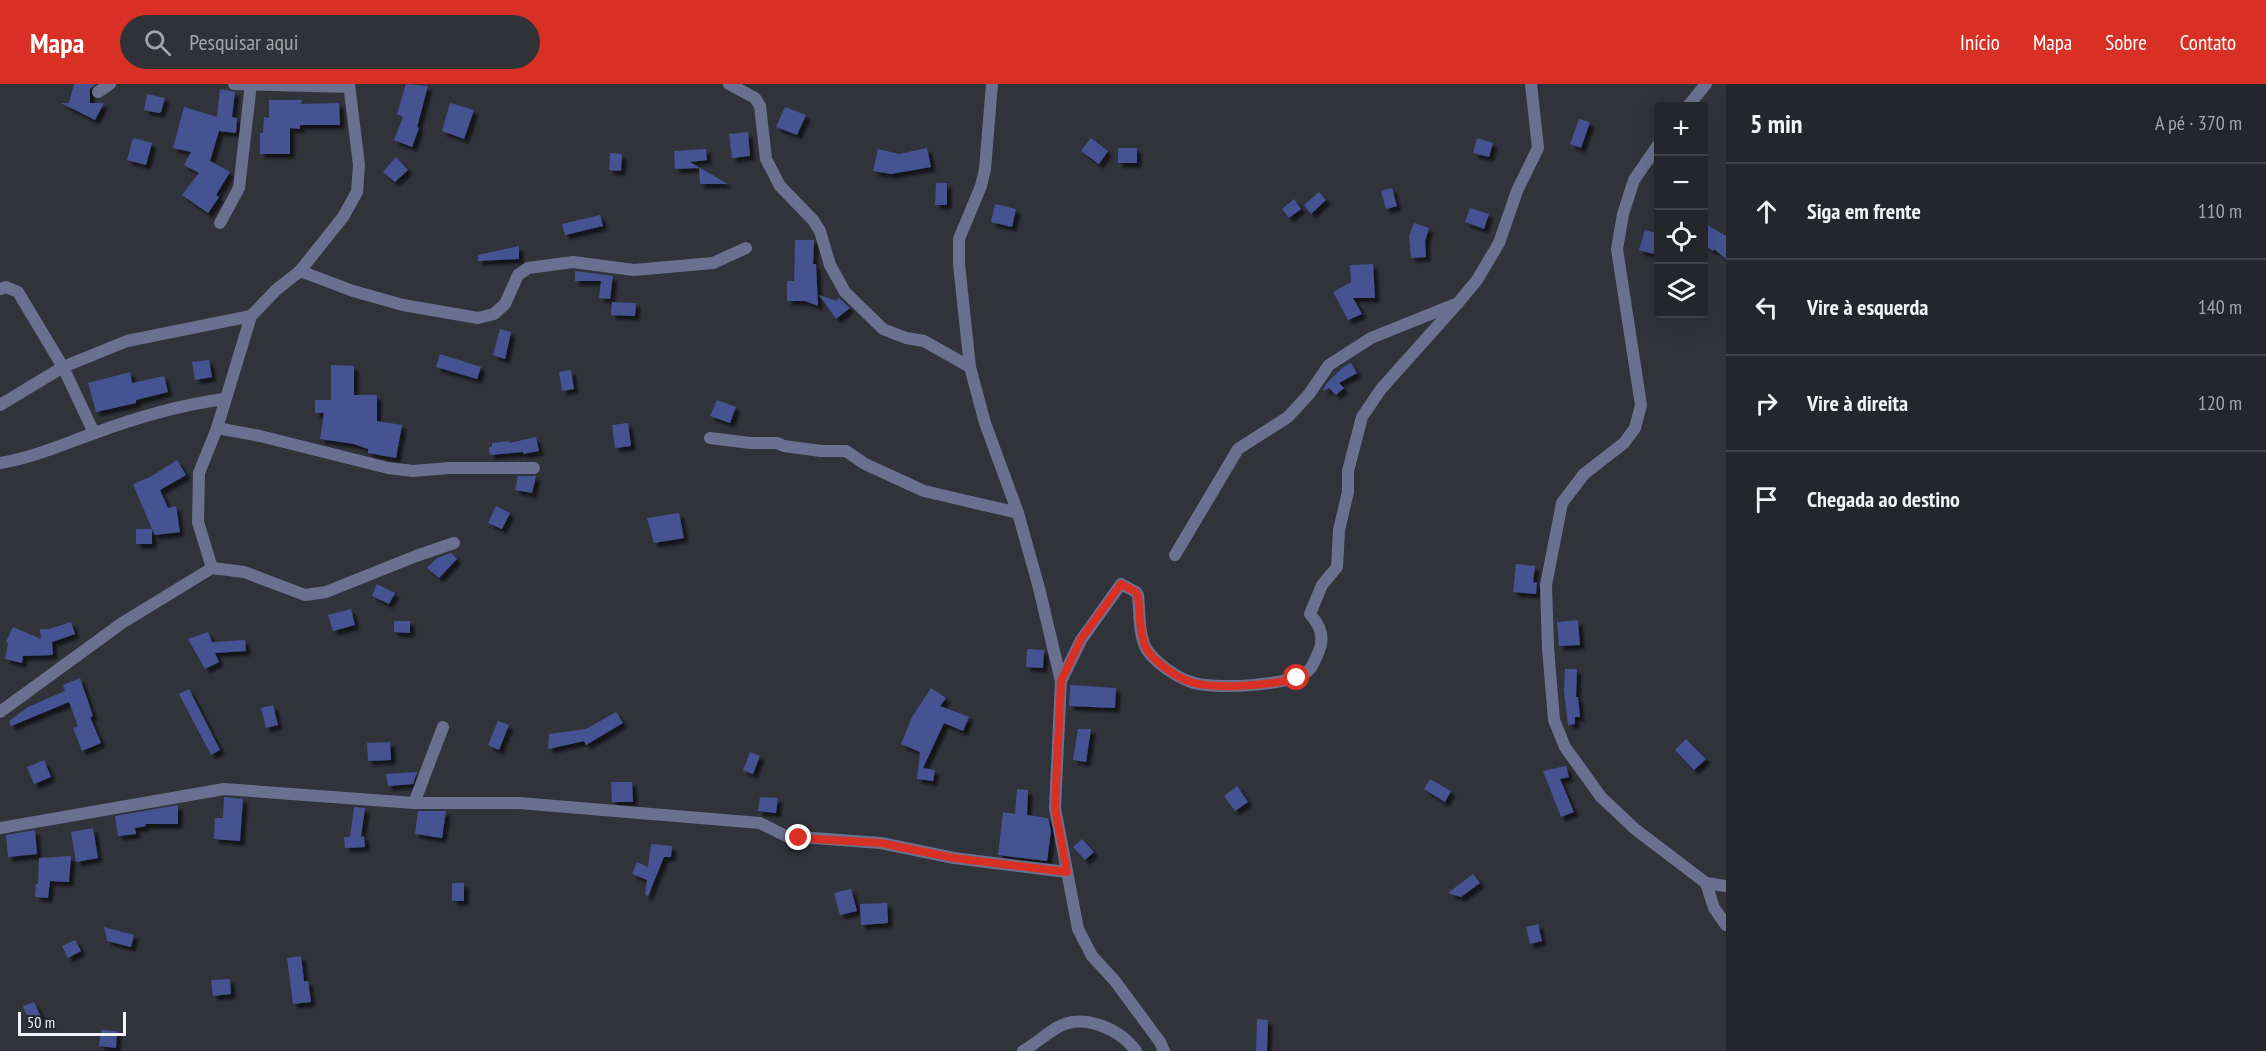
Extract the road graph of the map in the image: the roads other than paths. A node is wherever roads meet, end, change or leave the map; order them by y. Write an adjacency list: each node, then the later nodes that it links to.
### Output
1 (110, 84): 9 (street)
2 (234, 84): 7 (street)
3 (729, 84): 18 (street)
4 (992, 84): 18 (street)
5 (1531, 84): 16 (street)
6 (1706, 84): 10 (street)
7 (251, 85): 8 (street); 12 (street)
8 (349, 86): 14 (street)
9 (99, 92)
10 (1691, 102)
11 (1654, 152): 37 (street)
12 (220, 223)
13 (746, 248): 14 (street)
14 (300, 271): 17 (street)
15 (0, 289): 19 (street)
16 (1458, 303): 29 (street); 31 (street)
17 (251, 316): 19 (street); 20 (street)
18 (970, 367): 27 (street)
19 (63, 368): 21 (street); 23 (street)
20 (224, 399): 22 (street); 23 (street)
21 (0, 405)
22 (217, 428): 26 (street); 30 (street)
23 (94, 433): 25 (street)
24 (710, 438): 27 (street)
25 (0, 463)
26 (534, 468)
27 (1018, 513): 31 (street)
28 (454, 543): 30 (street)
29 (1175, 555)
30 (212, 568): 32 (street)
31 (1061, 681): 36 (street)
32 (0, 712)
33 (443, 727): 34 (street)
34 (414, 803): 35 (street); 36 (street)
35 (0, 828)
36 (1067, 872): 42 (street)
37 (1706, 883): 38 (street); 39 (street)
38 (1726, 886)
39 (1726, 925)
40 (1023, 1051): 41 (street)
41 (1136, 1051)
42 (1164, 1051)

